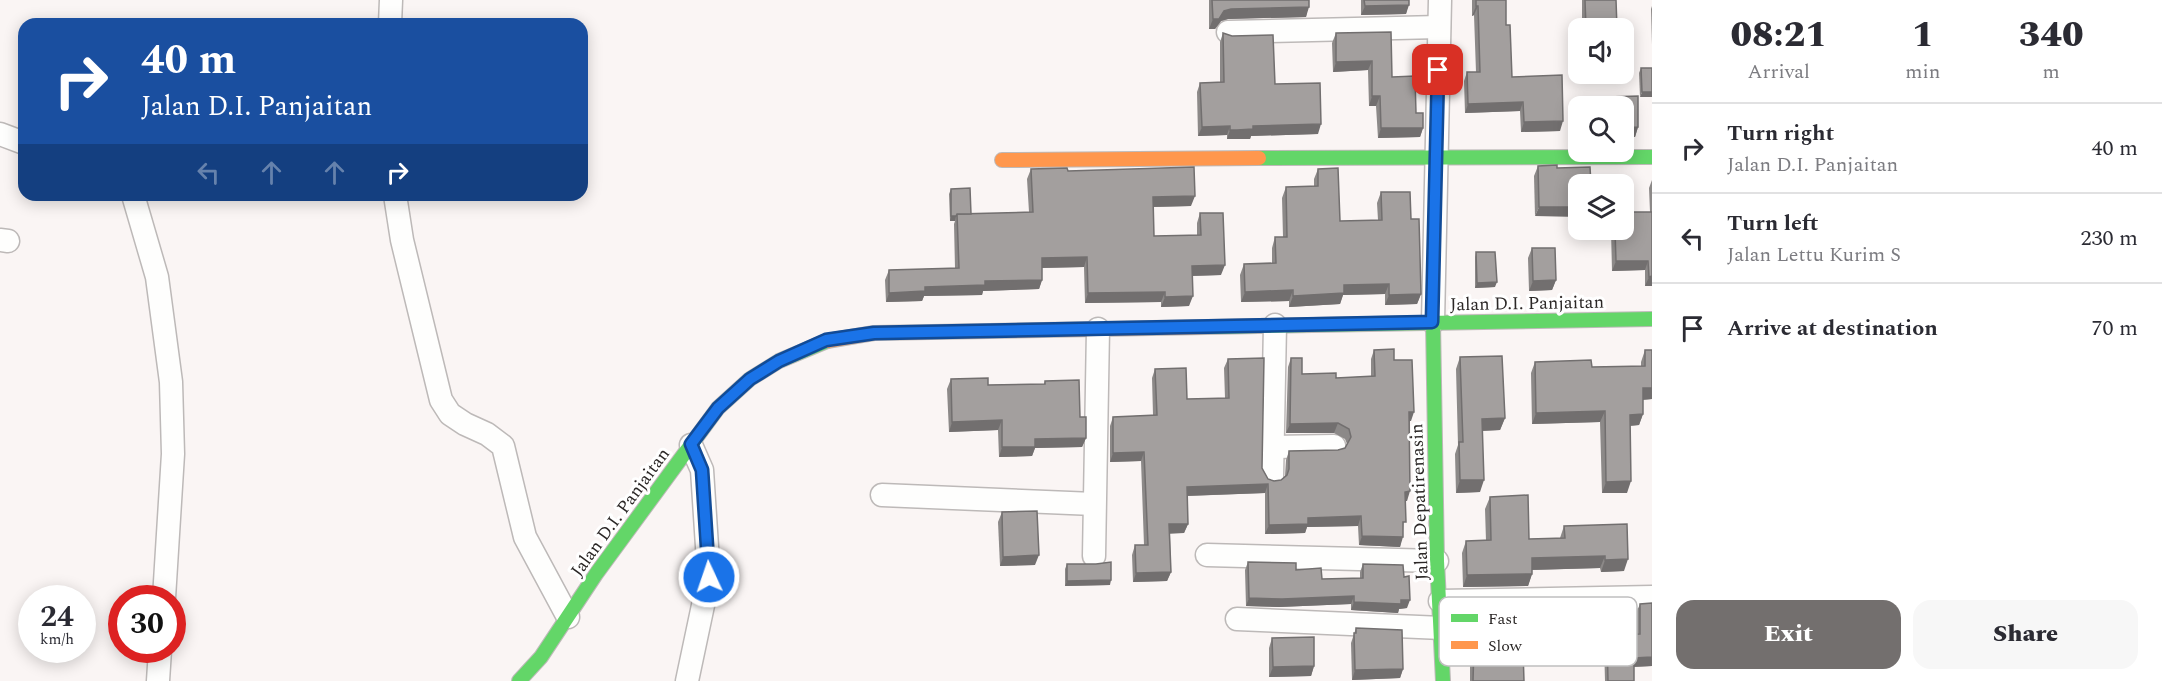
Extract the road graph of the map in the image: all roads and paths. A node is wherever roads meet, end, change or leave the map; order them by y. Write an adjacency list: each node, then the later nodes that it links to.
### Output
1 (391, 0): 3 (street)
2 (1440, 0): 4 (street)
3 (390, 18)
4 (1439, 27): 5 (street); 8 (street)
5 (1228, 32)
6 (0, 134): 7 (street)
7 (18, 141)
8 (1436, 156): 9 (main road); 10 (main road); 14 (street)
9 (1652, 157)
10 (1002, 160)
11 (135, 201): 26 (street)
12 (396, 201): 30 (street)
13 (1652, 319): 14 (main road, Jalan D.I. Panjaitan)
14 (1432, 322): 15 (main road, Jalan D.I. Panjaitan); 25 (main road, Jalan Depatirenasin)
15 (1275, 325): 16 (main road, Jalan D.I. Panjaitan); 19 (street)
16 (1098, 329): 17 (main road, Jalan D.I. Panjaitan); 22 (street)
17 (691, 444): 30 (main road, Jalan D.I. Panjaitan); 37 (street)
18 (1334, 446): 19 (street)
19 (1272, 447): 20 (street)
20 (1272, 477)
21 (882, 495): 22 (street)
22 (1095, 504): 24 (street)
23 (1207, 555): 25 (street)
24 (1094, 556)
25 (1437, 561): 27 (main road, Jalan Depatirenasin)
26 (165, 585)
27 (1440, 597)
28 (1637, 597): 29 (street)
29 (1652, 597)
30 (568, 617): 36 (main road, Jalan D.I. Panjaitan)
31 (1237, 619): 32 (street)
32 (1439, 628)
33 (159, 663): 35 (street)
34 (1443, 666): 38 (main road, Jalan Depatirenasin)
35 (158, 681)
36 (519, 681)
37 (687, 681)
38 (1443, 681)

